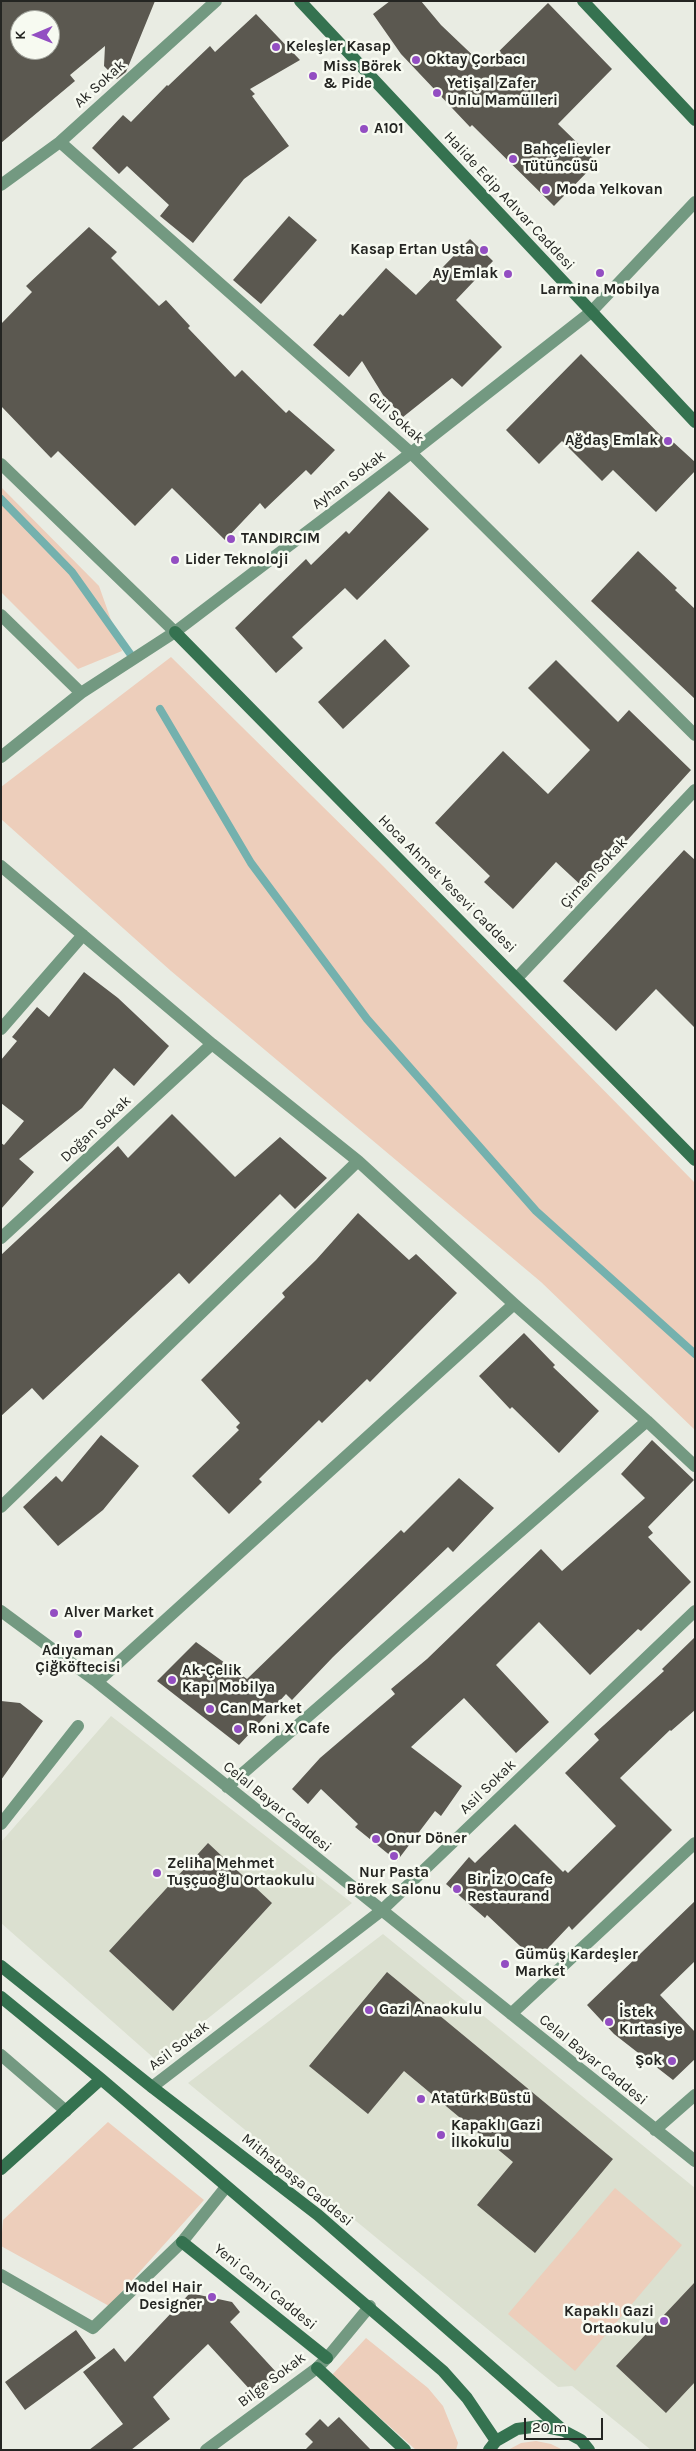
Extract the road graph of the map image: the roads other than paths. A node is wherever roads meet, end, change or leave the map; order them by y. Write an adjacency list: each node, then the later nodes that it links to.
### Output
1 (216, 1): 5 (street, Ak Sokak)
2 (300, 1): 8 (street, Halide Edip Adıvar Caddesi)
3 (583, 1): 4 (street)
4 (695, 120)
5 (60, 142): 6 (street, Ak Sokak); 10 (street, Gül Sokak)
6 (1, 185)
7 (695, 202): 8 (street, Ayhan Sokak)
8 (591, 312): 9 (street, Halide Edip Adıvar Caddesi); 10 (street, Ayhan Sokak)
9 (695, 422)
10 (412, 453): 13 (street, Ayhan Sokak); 15 (street, Gül Sokak)
11 (1, 464): 13 (street)
12 (1, 616): 14 (street)
13 (174, 632): 14 (street, Ayhan Sokak); 20 (street, Hoca Ahmet Yesevi Caddesi)
14 (81, 693): 16 (street, Ayhan Sokak)
15 (695, 735)
16 (1, 757)
17 (695, 790): 20 (street, Çimen Sokak)
18 (1, 866): 19 (street)
19 (83, 935): 21 (street); 22 (street)
20 (517, 978): 23 (street, Hoca Ahmet Yesevi Caddesi)
21 (1, 1029)
22 (212, 1044): 24 (street); 25 (street, Doğan Sokak)
23 (695, 1160)
24 (358, 1161): 26 (street); 29 (street)
25 (1, 1238)
26 (514, 1304): 27 (street); 32 (street)
27 (647, 1420): 28 (street); 34 (street)
28 (695, 1466)
29 (1, 1507)
30 (1, 1611): 32 (street, Celal Bayar Caddesi)
31 (695, 1611): 37 (street, Asil Sokak)
32 (98, 1682): 34 (street, Celal Bayar Caddesi)
33 (78, 1726): 35 (street)
34 (227, 1787): 37 (street, Celal Bayar Caddesi)
35 (1, 1824)
36 (695, 1844): 40 (street)
37 (381, 1911): 40 (street, Celal Bayar Caddesi); 43 (street, Asil Sokak)
38 (1, 1966): 43 (street, Mithatpaşa Caddesi)
39 (1, 1997): 42 (street)
40 (511, 2014): 46 (street, Celal Bayar Caddesi)
41 (1, 2055): 45 (street)
42 (101, 2079): 45 (street); 49 (street)
43 (152, 2087): 55 (street, Mithatpaşa Caddesi)
44 (695, 2095): 46 (street)
45 (66, 2111): 48 (street)
46 (655, 2130): 47 (street, Celal Bayar Caddesi)
47 (695, 2161)
48 (1, 2169)
49 (226, 2187): 50 (street); 52 (street)
50 (182, 2242): 51 (street); 53 (street, Yeni Cami Caddesi)
51 (1, 2275)
52 (370, 2306): 53 (street, Bilge Sokak); 56 (street)
53 (327, 2358): 54 (street, Bilge Sokak)
54 (316, 2368): 57 (street, Bilge Sokak); 58 (street)
55 (564, 2430): 56 (street); 59 (street, Mithatpaşa Caddesi)
56 (492, 2445)
57 (206, 2450)
58 (405, 2450)
59 (589, 2450)

